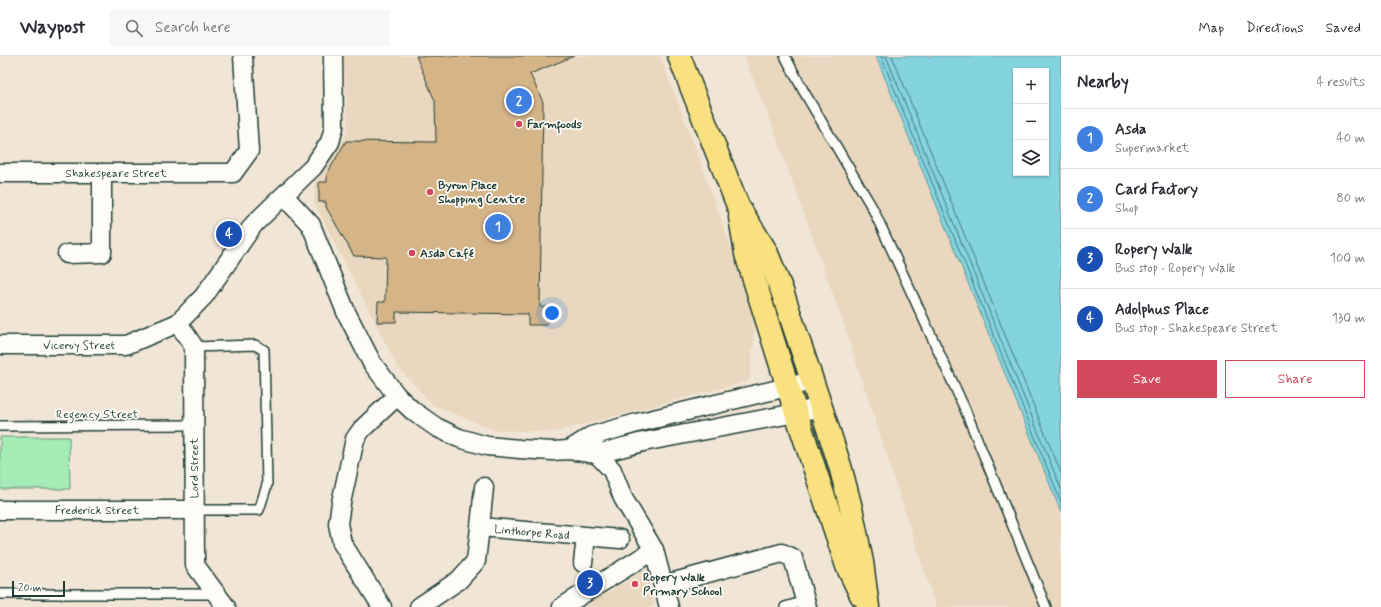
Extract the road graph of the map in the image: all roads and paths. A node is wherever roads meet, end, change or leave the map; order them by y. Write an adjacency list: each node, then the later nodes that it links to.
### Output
1 (243, 56): 6 (street, Shakespeare Street)
2 (333, 56): 7 (street)
3 (679, 56): 8 (main road)
4 (785, 56): 42 (lane)
5 (0, 173): 6 (street, Shakespeare Street)
6 (102, 173): 9 (street)
7 (284, 196): 10 (street); 15 (street)
8 (738, 206): 13 (main road); 14 (main road)
9 (67, 254)
10 (178, 323): 11 (street, Viceroy Street); 12 (street)
11 (0, 345)
12 (194, 347): 18 (street, Lord Street); 26 (lane)
13 (812, 381): 14 (street); 16 (main road)
14 (788, 387): 17 (main road); 20 (street)
15 (397, 396): 22 (street); 36 (street)
16 (821, 407): 17 (street); 41 (main road)
17 (796, 413): 23 (street); 41 (main road)
18 (194, 425): 19 (lane, Regency Street); 26 (street, Lord Street)
19 (0, 426)
20 (608, 431): 21 (street); 23 (street)
21 (591, 436): 22 (street); 23 (street)
22 (569, 450): 23 (street)
23 (605, 451): 30 (street)
24 (484, 487): 27 (street)
25 (0, 510): 26 (street, Frederick Street)
26 (195, 510): 34 (street, Lord Street)
27 (480, 527): 28 (street, Linthorpe Road); 37 (street, Linthorpe Road)
28 (586, 537): 29 (street, Linthorpe Road); 31 (street)
29 (620, 539)
30 (654, 550): 32 (street); 38 (street)
31 (583, 563)
32 (663, 585): 35 (street); 39 (street)
33 (0, 594): 34 (lane)
34 (221, 600)
35 (806, 604): 40 (lane)
36 (382, 607)
37 (418, 607)
38 (562, 607)
39 (669, 607)
40 (785, 607)
41 (868, 607)
42 (1046, 607)

